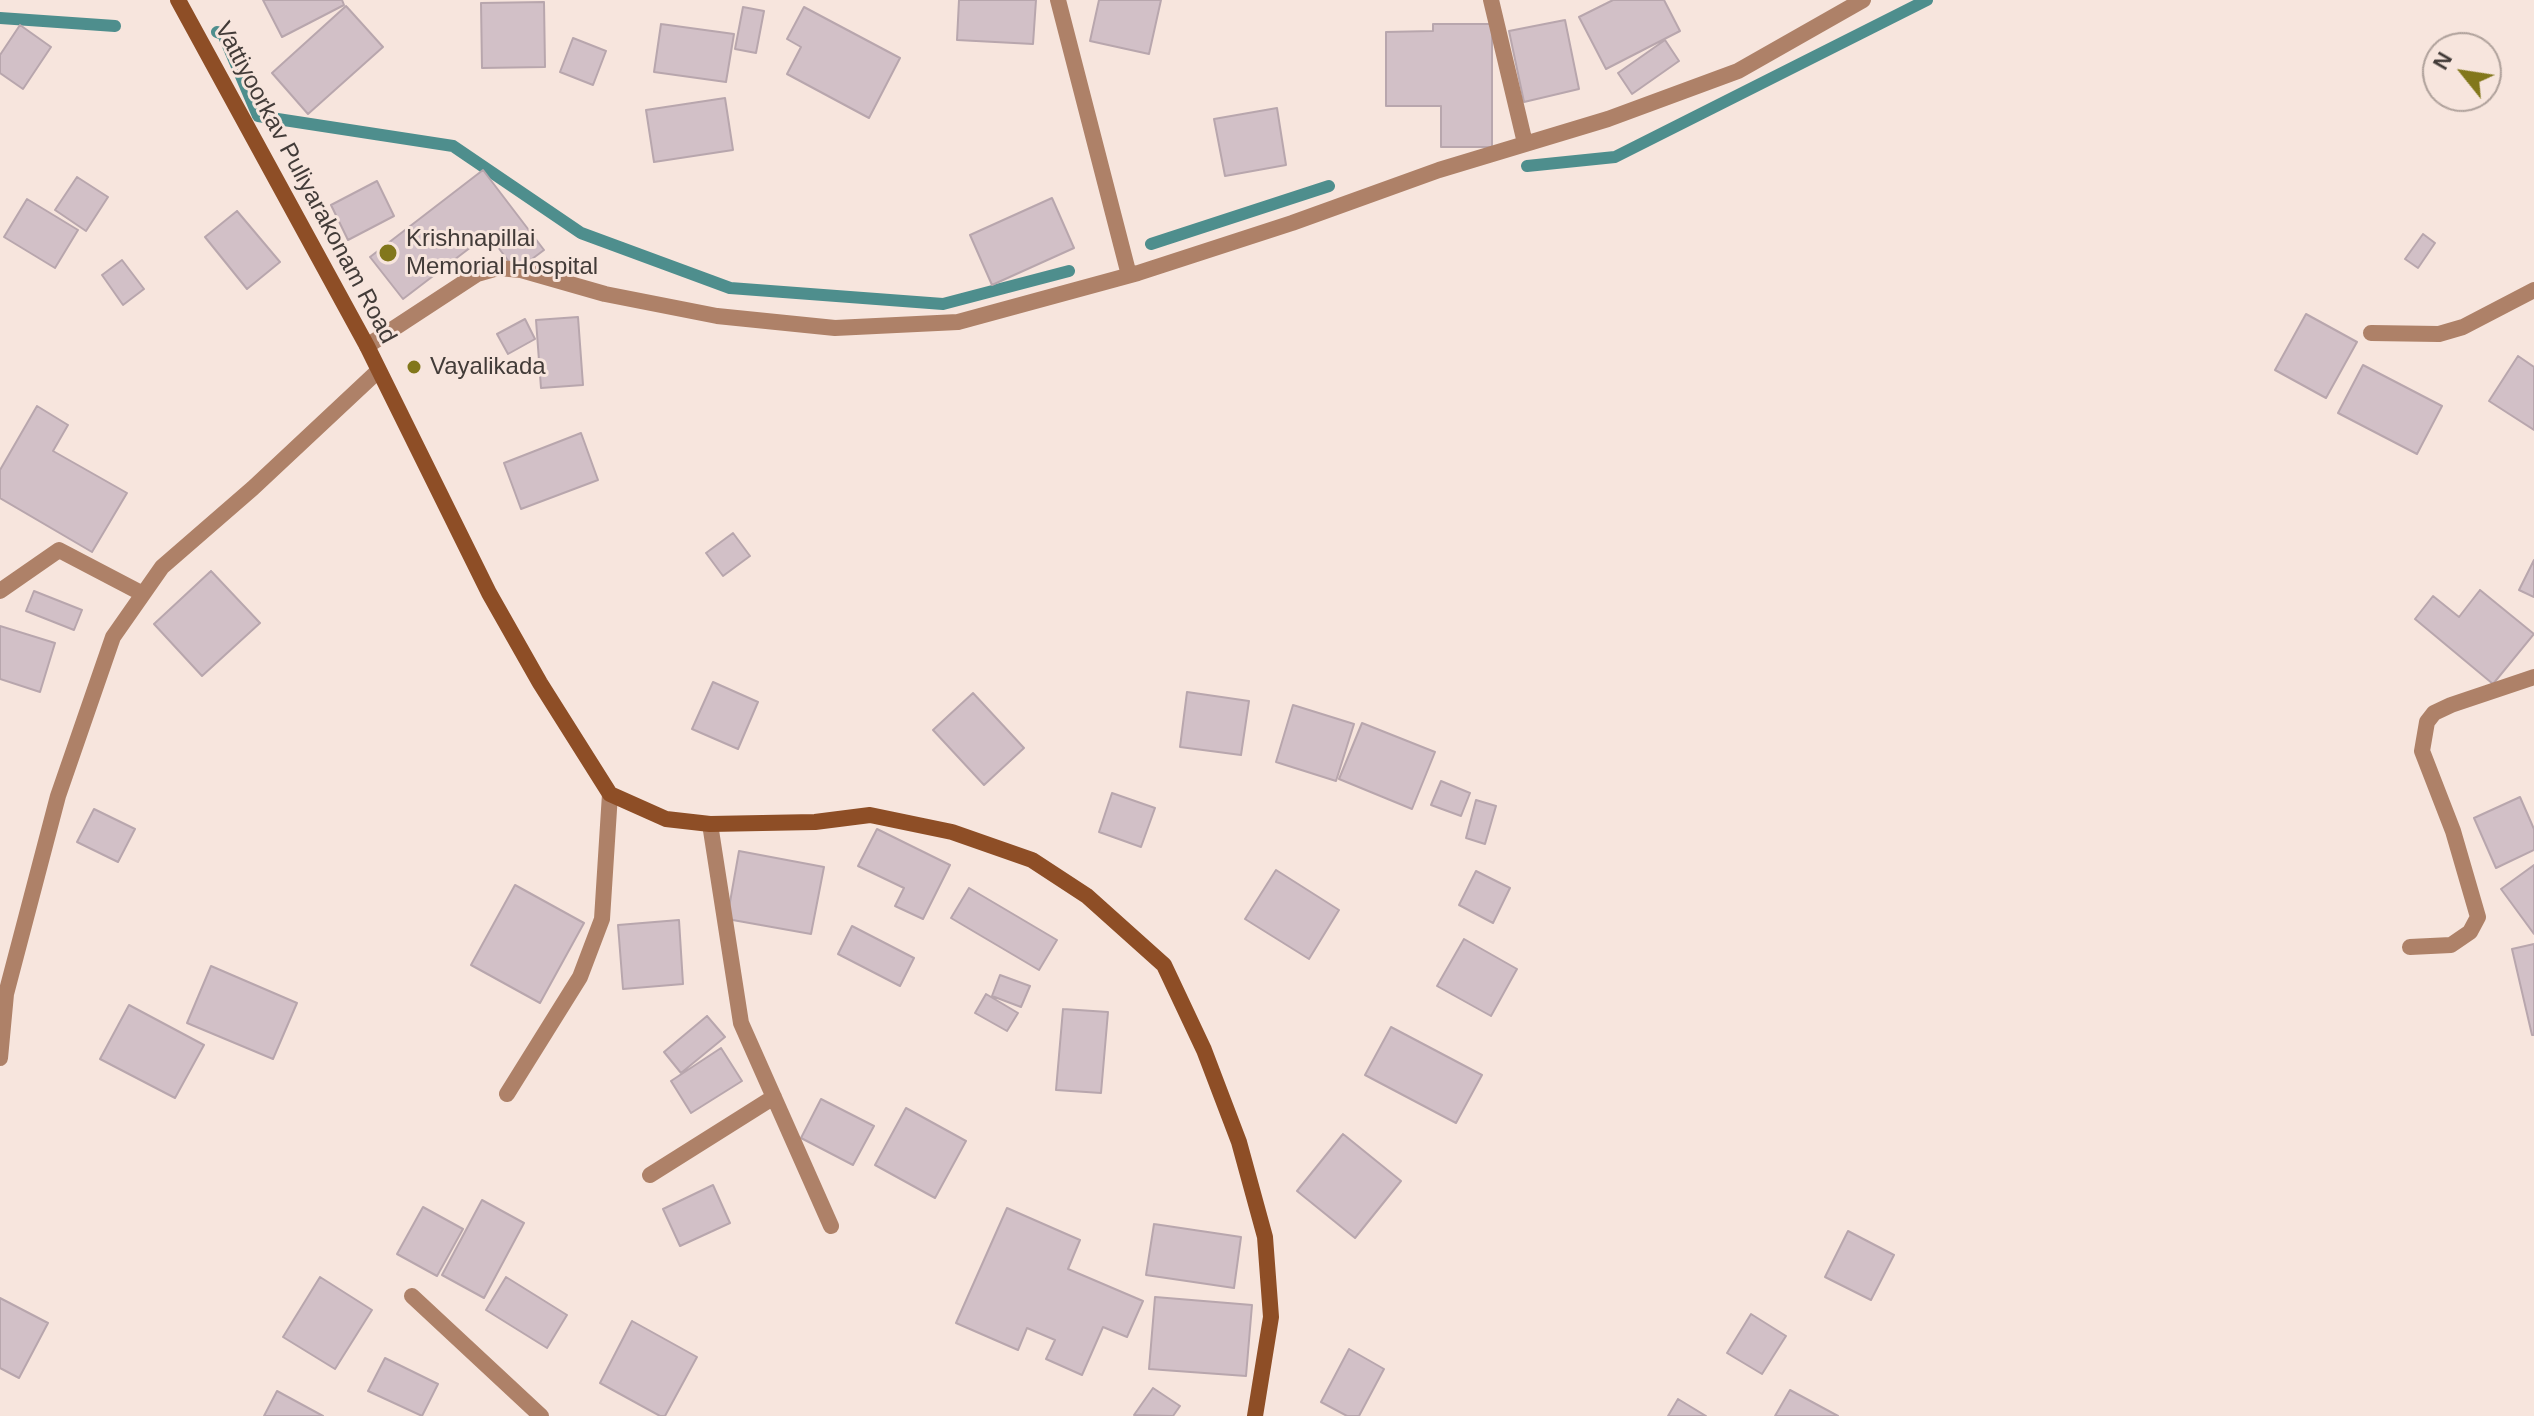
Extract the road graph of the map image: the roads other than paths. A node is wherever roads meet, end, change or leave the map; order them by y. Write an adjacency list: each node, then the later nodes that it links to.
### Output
1 (178, 0): 9 (main road, Vattiyoorkav Puliyarakonam Road)
2 (1058, 0): 6 (street)
3 (1491, 0): 5 (street)
4 (1863, 0): 5 (street)
5 (1525, 143): 6 (street)
6 (1129, 275): 9 (street)
7 (2534, 290): 8 (street)
8 (2371, 333)
9 (367, 346): 10 (main road, Vattiyoorkav Puliyarakonam Road)
10 (378, 371): 12 (street); 14 (main road, Vattiyoorkav Puliyarakonam Road)
11 (0, 591): 12 (street)
12 (143, 594): 17 (street)
13 (2534, 677): 16 (street)
14 (610, 794): 15 (main road); 18 (street)
15 (710, 824): 19 (street); 24 (main road)
16 (2410, 947)
17 (0, 1058)
18 (507, 1094)
19 (774, 1097): 20 (street); 21 (street)
20 (650, 1175)
21 (831, 1226)
22 (412, 1296): 23 (street)
23 (531, 1413)
24 (1255, 1416)

